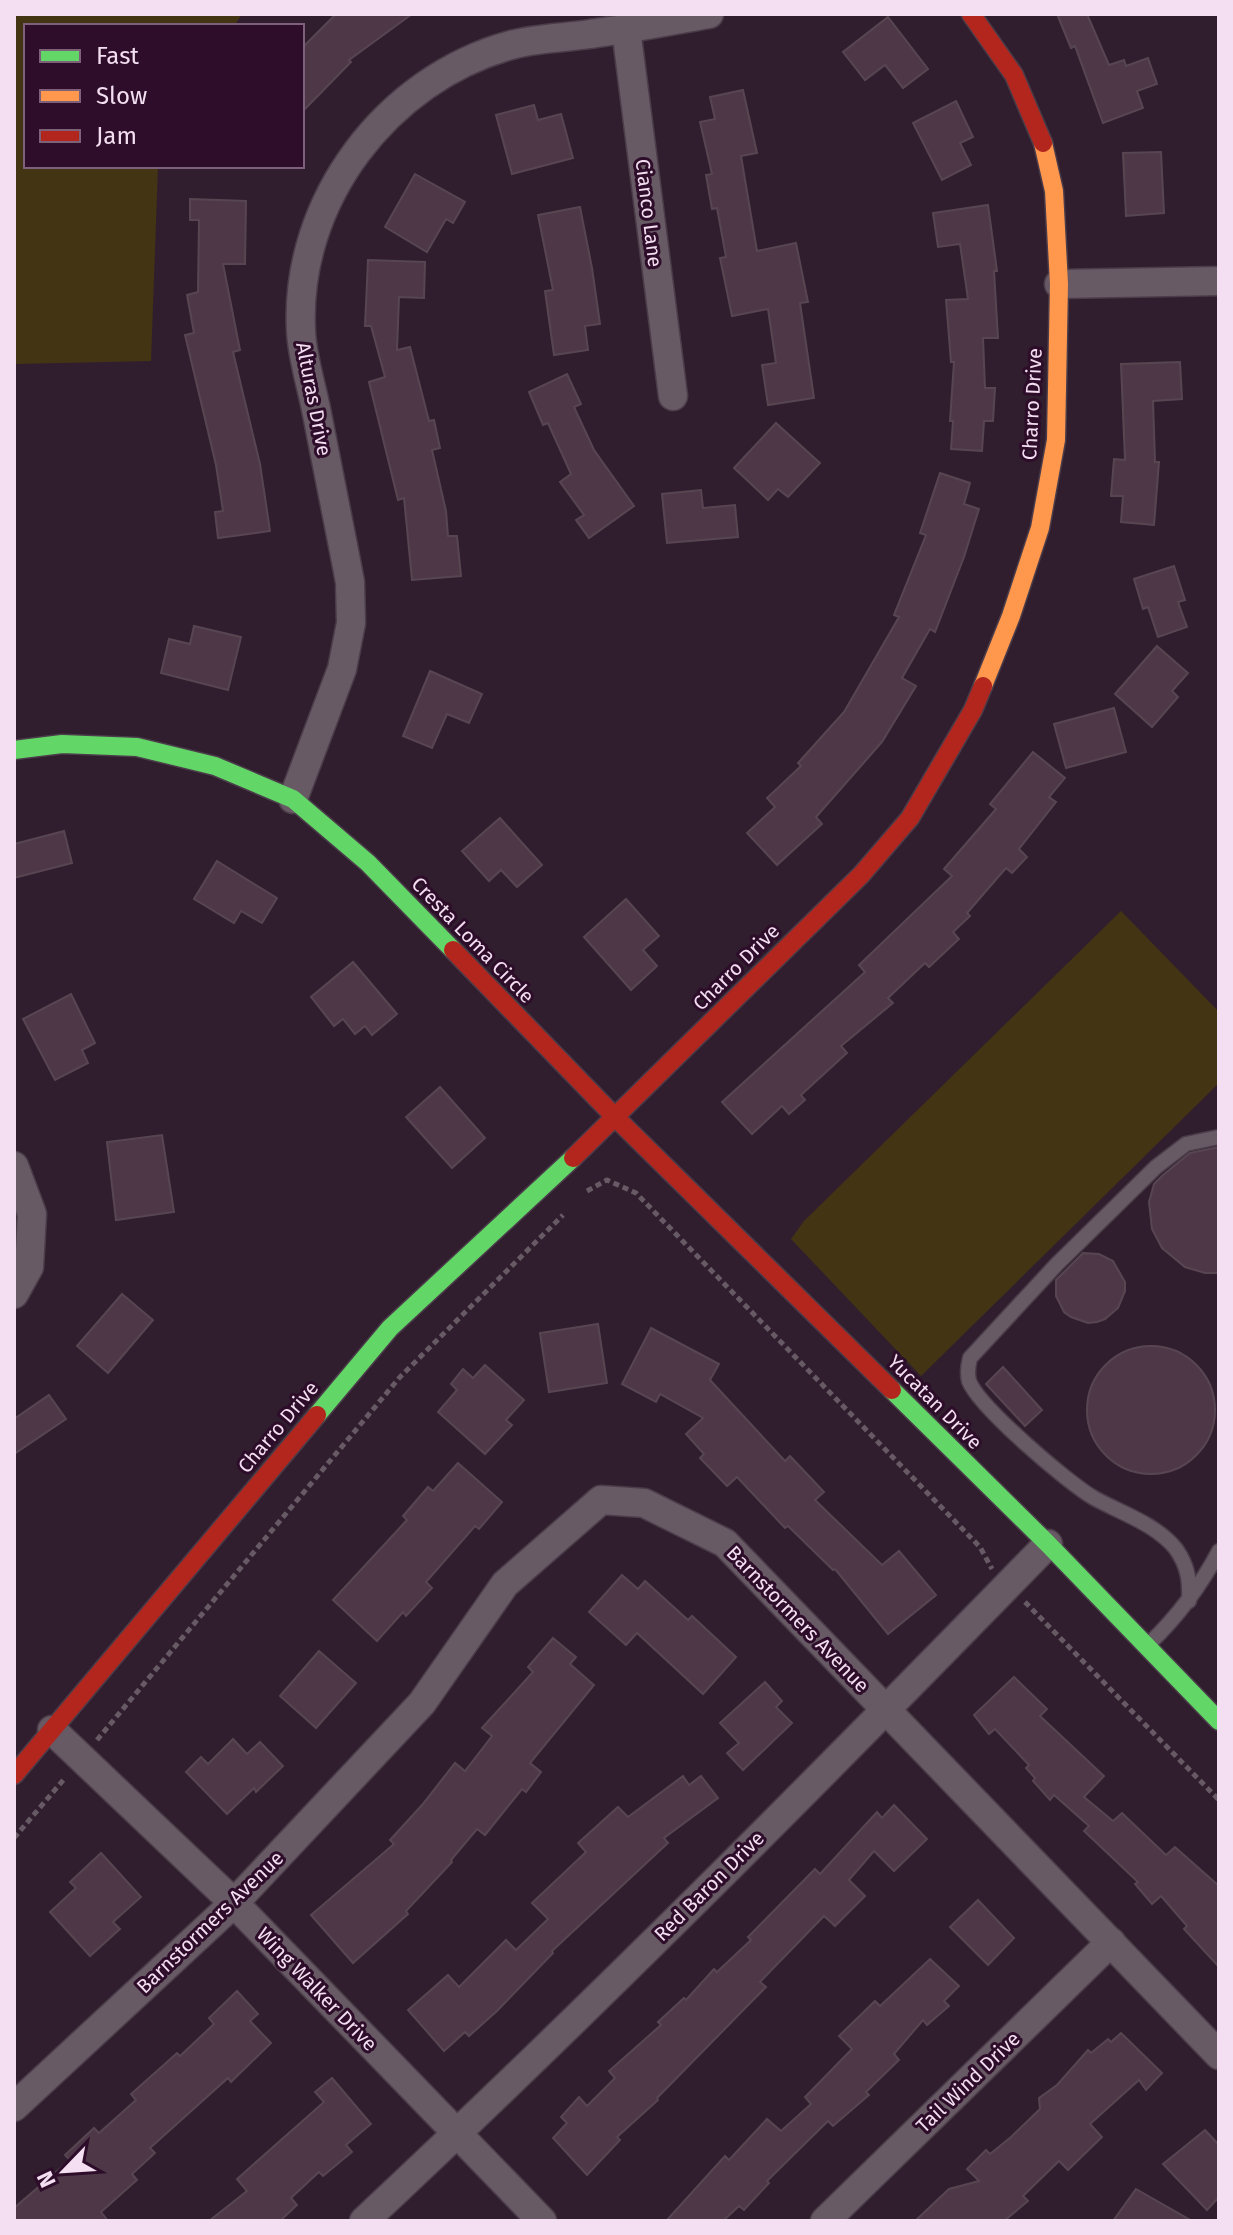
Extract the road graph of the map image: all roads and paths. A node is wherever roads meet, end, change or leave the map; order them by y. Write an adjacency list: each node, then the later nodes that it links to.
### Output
1 (709, 14): 3 (street, Alturas Drive)
2 (971, 14): 5 (street, Charro Drive)
3 (626, 29): 6 (street, Cianco Lane); 8 (street, Alturas Drive)
4 (1219, 281): 5 (street)
5 (1059, 284): 9 (street, Charro Drive)
6 (673, 396)
7 (14, 750): 8 (street, Cresta Loma Circle)
8 (293, 799): 9 (street, Cresta Loma Circle)
9 (616, 1118): 13 (street, Yucatan Drive); 19 (street, Charro Drive)
10 (1219, 1137): 15 (lane)
11 (14, 1166): 12 (street)
12 (14, 1294)
13 (1048, 1544): 16 (street, Yucatan Drive); 17 (street, Red Baron Drive)
14 (1219, 1551): 15 (lane)
15 (1189, 1601): 16 (lane)
16 (1147, 1646): 18 (street, Yucatan Drive)
17 (887, 1710): 21 (street, Barnstormers Avenue); 22 (street, Barnstormers Avenue); 25 (street, Red Baron Drive)
18 (1219, 1721)
19 (52, 1730): 20 (street, Charro Drive); 21 (street, Wing Walker Drive)
20 (14, 1775)
21 (234, 1903): 24 (street, Barnstormers Avenue); 25 (street, Wing Walker Drive)
22 (1111, 1942): 23 (street, Barnstormers Avenue); 28 (street, Tail Wind Drive)
23 (1219, 2055)
24 (14, 2107)
25 (457, 2133): 26 (street, Red Baron Drive); 27 (street, Wing Walker Drive)
26 (364, 2221)
27 (542, 2221)
28 (825, 2221)

